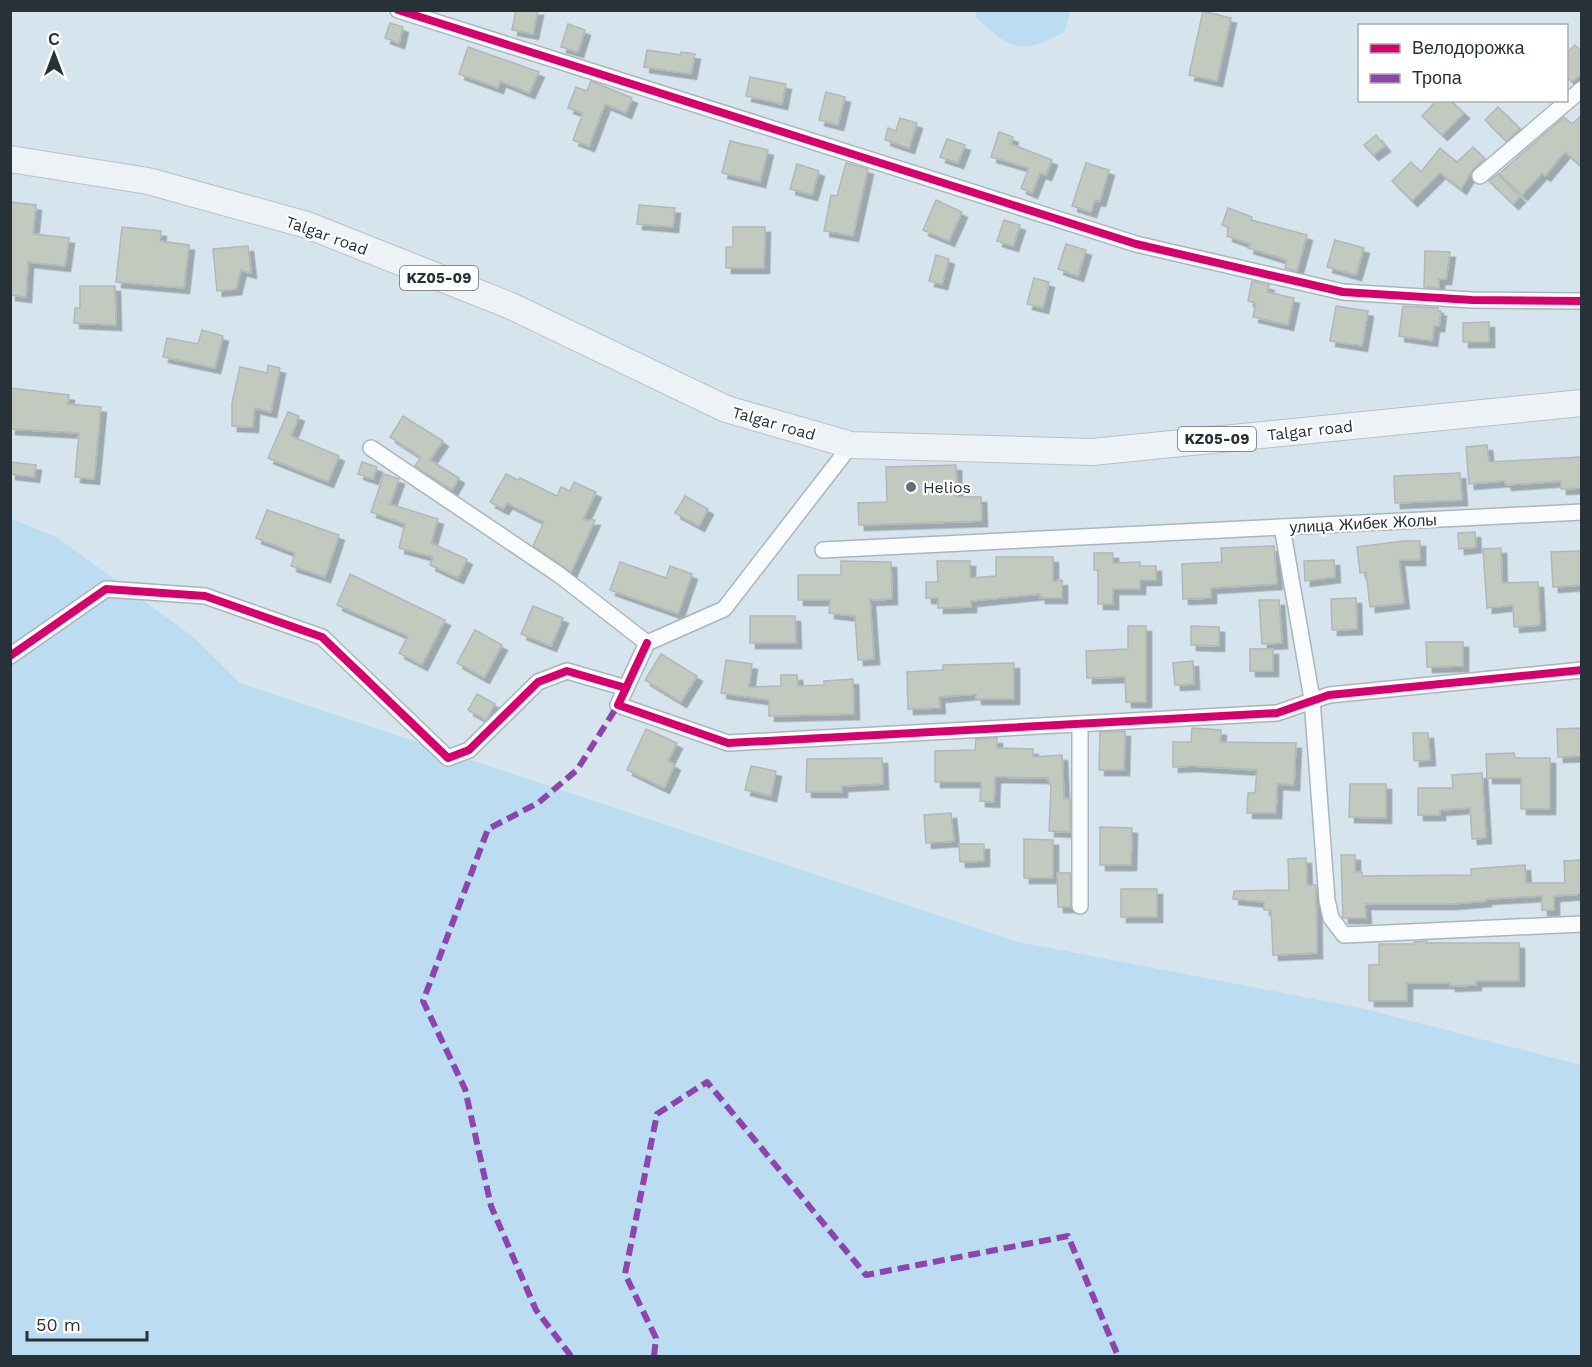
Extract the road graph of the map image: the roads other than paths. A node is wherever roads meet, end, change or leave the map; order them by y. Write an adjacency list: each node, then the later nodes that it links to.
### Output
1 (398, 10): 7 (street)
2 (1581, 89): 3 (street)
3 (1568, 100)
4 (1566, 102): 6 (street)
5 (10, 159): 9 (main road, Talgar road / KZ05-09)
6 (1480, 176)
7 (1581, 301)
8 (1581, 403): 9 (main road, Talgar road / KZ05-09)
9 (851, 445): 14 (street)
10 (371, 448): 14 (street)
11 (1581, 512): 12 (street, улица Жибек Жолы)
12 (1282, 526): 13 (street); 18 (street, улица Жибек Жолы)
13 (823, 550)
14 (647, 643): 17 (street)
15 (10, 656): 17 (street)
16 (1581, 670): 18 (street)
17 (626, 688): 19 (street)
18 (1312, 699): 19 (street); 21 (street, улица Жибек Жолы)
19 (1080, 723): 20 (street)
20 (1080, 906)
21 (1581, 924)

